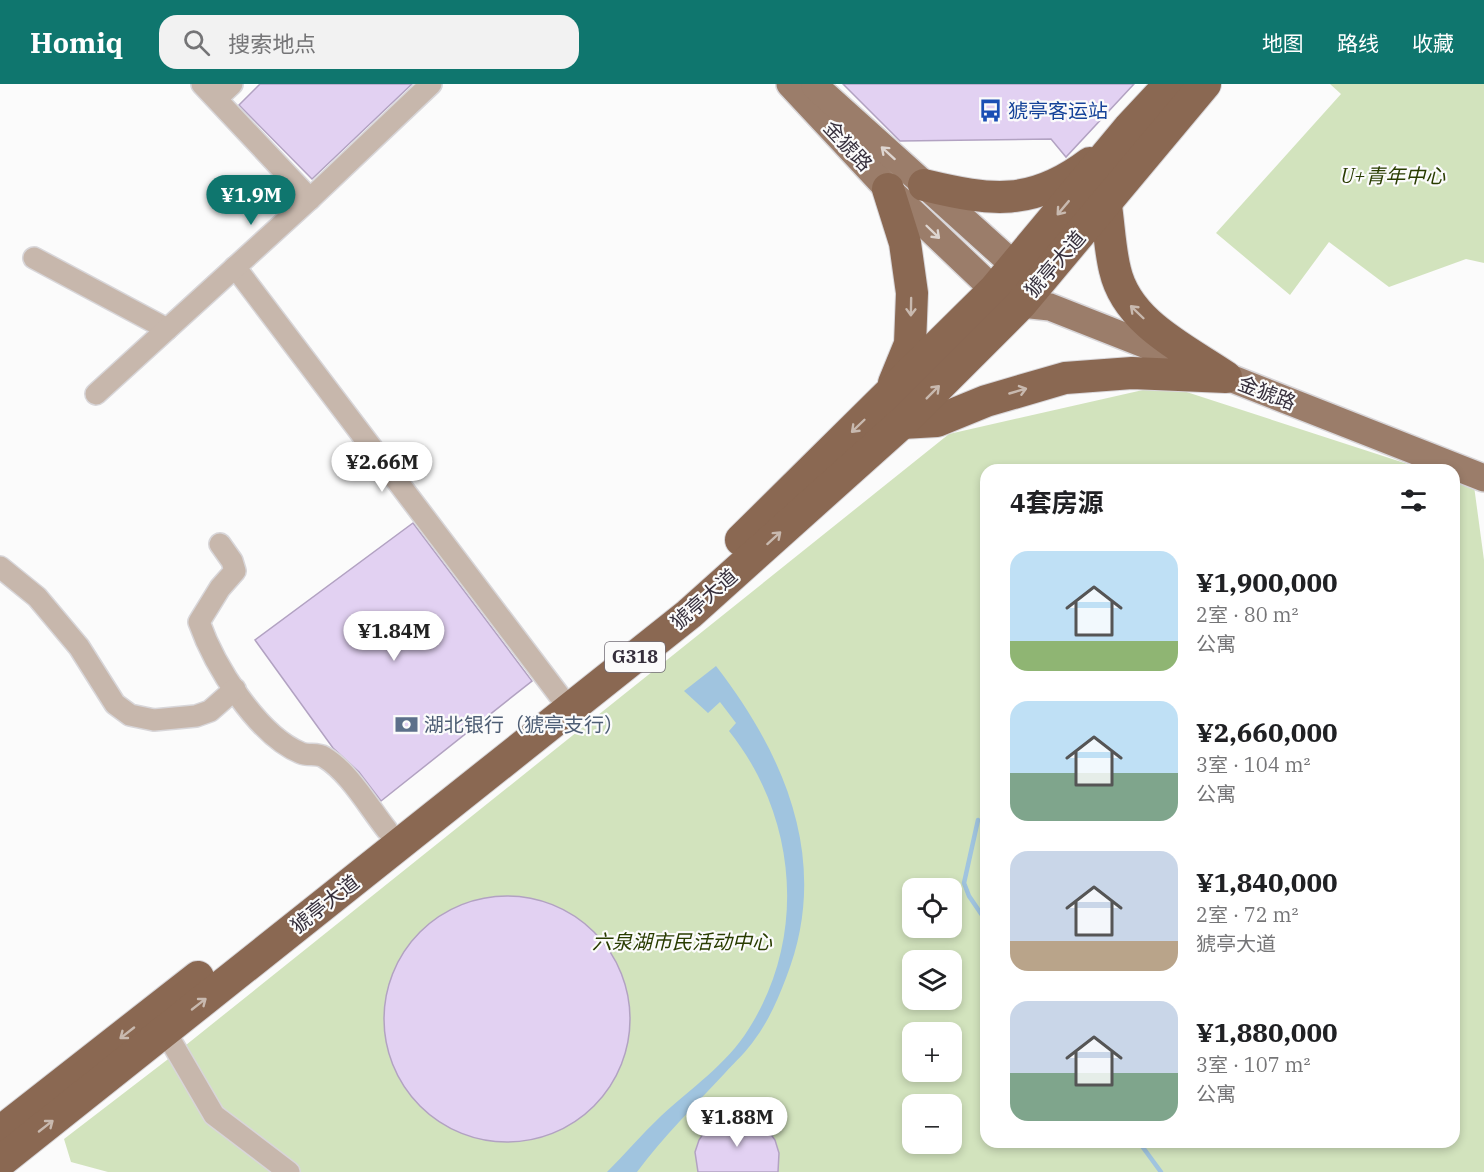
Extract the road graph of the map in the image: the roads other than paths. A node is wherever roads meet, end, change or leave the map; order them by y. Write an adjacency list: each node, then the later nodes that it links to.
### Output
1 (431, 84): 10 (street)
2 (790, 84): 9 (main road, 金猇路)
3 (814, 84): 8 (main road, 金猇路, one-way to 3)
4 (1170, 84): 7 (highway, 猇亭大道 / G318)
5 (1205, 84): 11 (highway, 猇亭大道 / G318)
6 (217, 89): 10 (street)
7 (1129, 128): 8 (highway); 14 (highway, 猇亭大道 / G318, one-way to 14)
8 (924, 185): 14 (main road, 金猇路)
9 (888, 189): 14 (main road, 金猇路, one-way to 14); 18 (highway, one-way to 18)
10 (310, 199): 13 (street)
11 (1106, 206): 14 (highway, 猇亭大道 / G318); 16 (highway, one-way to 11)
12 (34, 258): 15 (street)
13 (235, 267): 15 (street); 26 (street)
14 (1024, 290): 16 (main road, 金猇路); 18 (highway, 猇亭大道 / G318); 19 (highway, 猇亭大道 / G318, one-way to 14)
15 (167, 329): 17 (street)
16 (1226, 377): 19 (highway, one-way to 16); 20 (main road, 金猇路)
17 (96, 394)
18 (890, 395): 26 (highway, 猇亭大道 / G318, one-way to 26)
19 (902, 423): 28 (highway, 猇亭大道 / G318, one-way to 19)
20 (1448, 464)
21 (1460, 469): 22 (main road, 金猇路)
22 (1484, 478)
23 (220, 544): 25 (street)
24 (0, 567): 25 (street)
25 (235, 689): 27 (street)
26 (559, 695): 27 (highway, 猇亭大道 / G318)
27 (387, 830): 29 (highway, 猇亭大道 / G318, one-way to 29)
28 (165, 1031): 29 (highway, 猇亭大道 / G318, one-way to 28); 30 (street)
29 (4, 1145)
30 (289, 1172)

